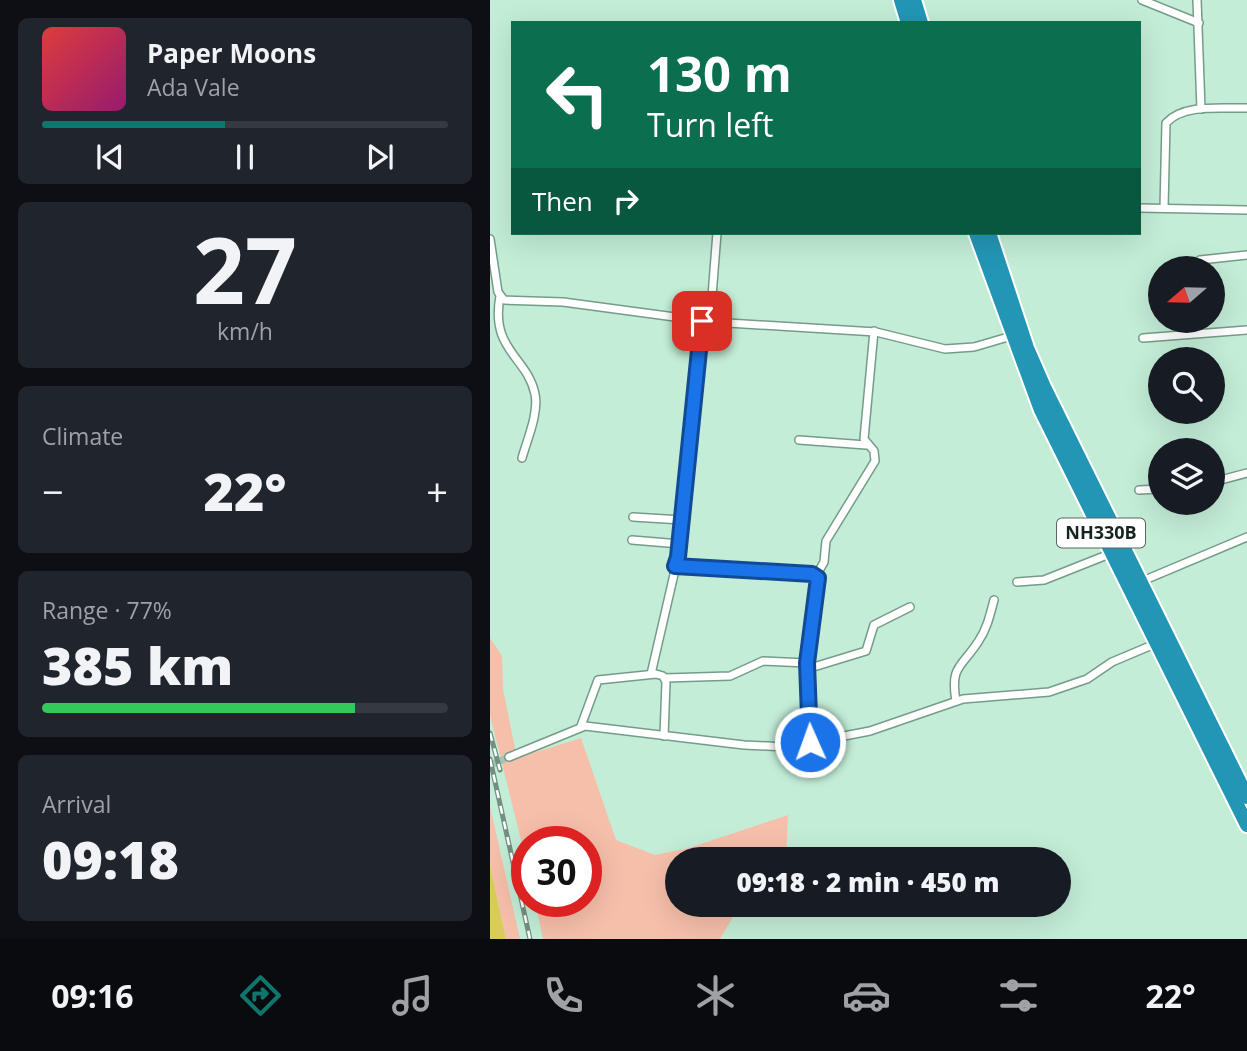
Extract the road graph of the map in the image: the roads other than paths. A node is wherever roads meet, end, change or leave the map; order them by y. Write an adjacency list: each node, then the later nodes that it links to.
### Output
1 (901, 0): 5 (highway)
2 (914, 0): 6 (highway)
3 (1142, 0): 7 (street)
4 (1198, 0): 7 (street)
5 (907, 21)
6 (920, 21)
7 (1199, 23): 9 (street)
8 (1247, 108): 9 (street)
9 (1200, 109): 11 (street)
10 (1141, 208): 11 (street)
11 (1164, 208): 12 (street)
12 (1247, 210)
13 (718, 235): 21 (street)
14 (977, 235): 25 (highway, NH330B)
15 (990, 235): 25 (highway, NH330B)
16 (490, 239): 19 (street)
17 (1247, 255): 18 (street)
18 (1225, 257)
19 (492, 261): 20 (street)
20 (499, 296): 21 (street); 24 (street)
21 (706, 321): 23 (street); 35 (street)
22 (1247, 330): 26 (street)
23 (874, 331): 25 (street); 28 (street)
24 (491, 334): 29 (street)
25 (1017, 334): 39 (highway, NH330B)
26 (1143, 338)
27 (799, 440): 28 (street)
28 (866, 445): 41 (street)
29 (522, 458)
30 (1247, 474): 31 (street)
31 (1225, 479)
32 (1139, 490): 33 (street)
33 (1148, 490)
34 (632, 517): 35 (street)
35 (682, 520): 38 (street)
36 (1247, 537): 43 (street)
37 (632, 540): 38 (street)
38 (680, 544): 40 (street)
39 (1117, 551): 42 (street); 43 (highway, NH330B); 46 (highway, NH330B)
40 (675, 566): 41 (street); 48 (street)
41 (816, 576): 47 (street)
42 (1017, 582)
43 (1139, 582): 46 (highway, NH330B)
44 (995, 600): 50 (street)
45 (910, 607): 47 (street)
46 (1161, 640): 50 (street); 55 (highway, NH330B); 56 (highway, NH330B)
47 (807, 666): 49 (street); 53 (street)
48 (651, 674): 49 (street); 51 (street)
49 (665, 678): 52 (street)
50 (956, 701): 53 (street)
51 (581, 726): 52 (street); 54 (street)
52 (664, 736): 53 (street)
53 (810, 742)
54 (509, 757)
55 (1247, 797)
56 (1247, 825)

